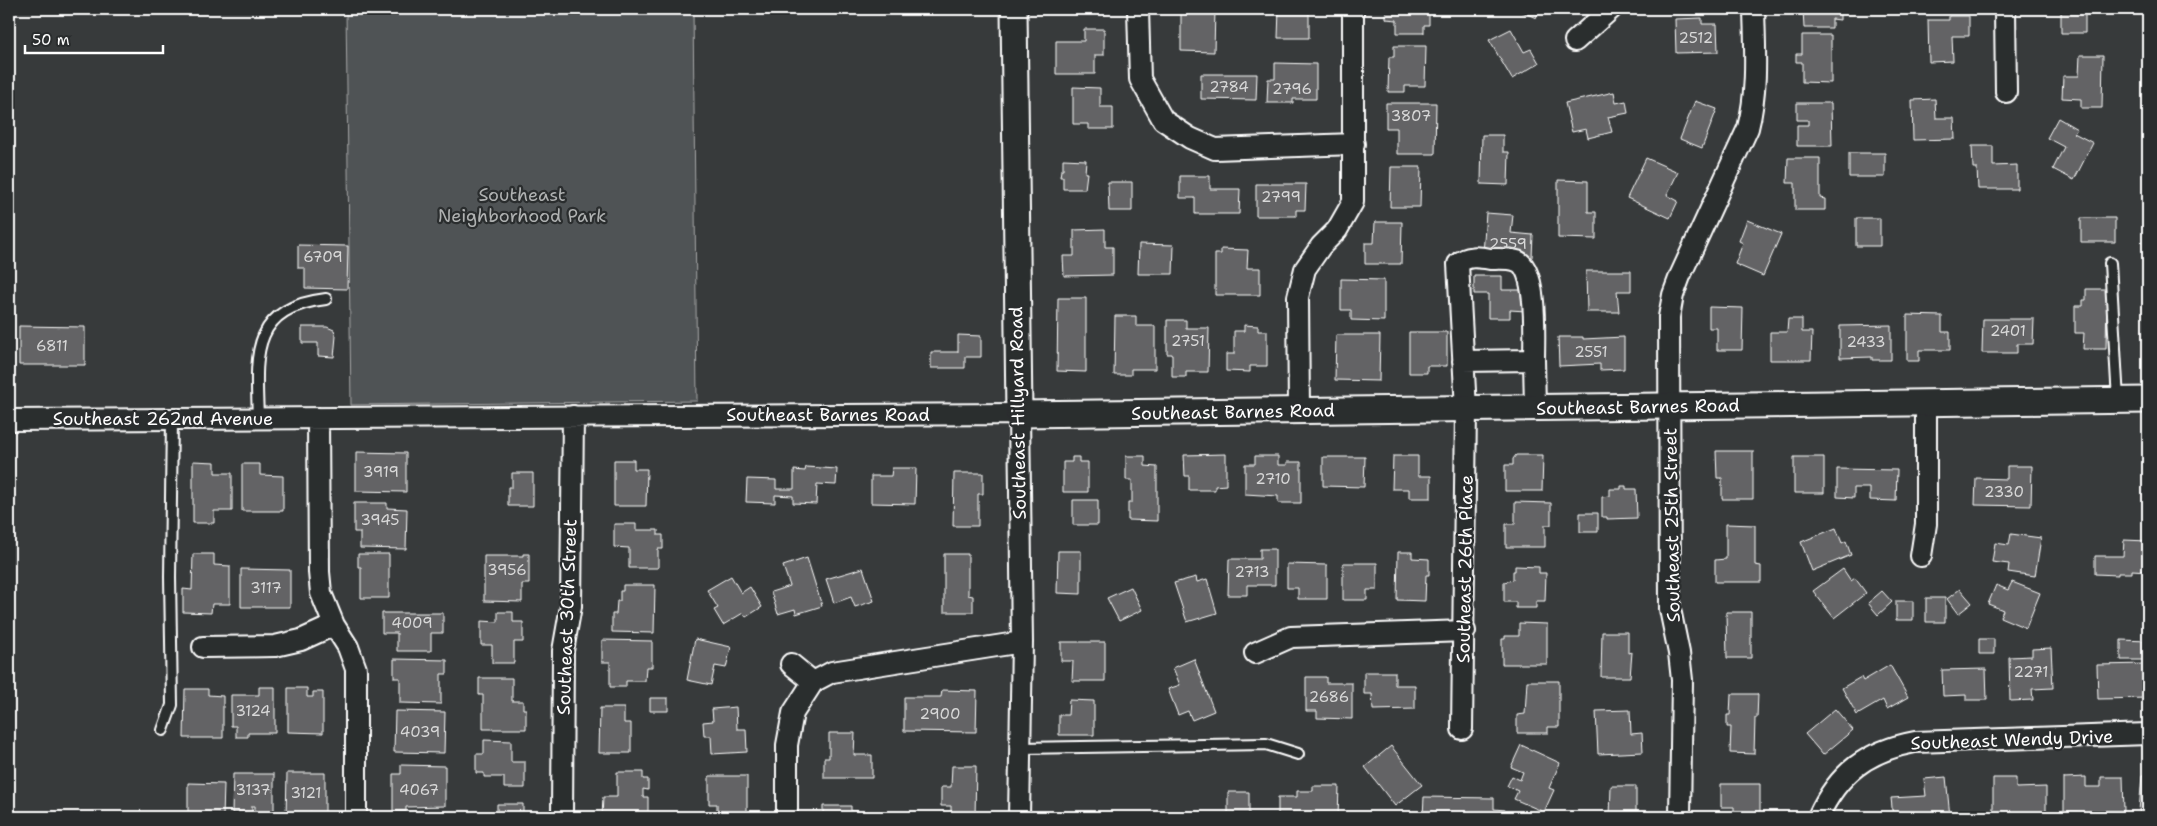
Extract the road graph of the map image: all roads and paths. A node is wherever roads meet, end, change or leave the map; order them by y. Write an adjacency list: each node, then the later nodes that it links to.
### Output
1 (1014, 9): 21 (street, Southeast Hillyard Road)
2 (1138, 9): 9 (street)
3 (1354, 9): 9 (street)
4 (1612, 9): 7 (street)
5 (1754, 9): 17 (street, Southeast 25th Street)
6 (2005, 9): 8 (street)
7 (1575, 41)
8 (2006, 92)
9 (1354, 144): 20 (street)
10 (2110, 263): 14 (lane)
11 (326, 299): 23 (lane)
12 (1534, 360): 13 (street); 13 (street, Southeast 26th Place); 18 (street)
13 (1463, 361): 19 (street, Southeast 26th Place)
14 (2118, 400): 15 (street, Southeast Barnes Road); 16 (street, Southeast Barnes Road)
15 (2148, 400)
16 (1926, 403): 17 (street, Southeast Barnes Road); 27 (street)
17 (1670, 406): 18 (street, Southeast Barnes Road); 44 (street, Southeast 25th Street)
18 (1535, 408): 19 (street, Southeast Barnes Road)
19 (1466, 409): 20 (street, Southeast Barnes Road); 29 (street, Southeast 26th Place)
20 (1299, 411): 21 (street, Southeast Barnes Road)
21 (1019, 414): 22 (street, Southeast Barnes Road); 30 (street, Southeast Hillyard Road)
22 (573, 416): 24 (street, Southeast Barnes Road); 41 (street, Southeast 30th Street)
23 (258, 418): 24 (street, Southeast 262nd Avenue); 25 (street, Southeast 262nd Avenue)
24 (318, 418): 28 (street)
25 (172, 419): 26 (street, Southeast 262nd Avenue); 36 (lane)
26 (9, 420)
27 (1921, 556)
28 (334, 625): 31 (street); 40 (street)
29 (1465, 631): 32 (street); 35 (street, Southeast 26th Place)
30 (1022, 642): 34 (street); 38 (street, Southeast Hillyard Road)
31 (203, 646)
32 (1255, 653)
33 (791, 664): 34 (street)
34 (813, 682): 42 (street)
35 (1462, 729)
36 (163, 730)
37 (2148, 734): 45 (street, Southeast Wendy Drive)
38 (1020, 748): 39 (lane); 43 (street, Southeast Hillyard Road)
39 (1298, 754)
40 (356, 817)
41 (562, 817)
42 (787, 817)
43 (1019, 817)
44 (1680, 817)
45 (1818, 817)

